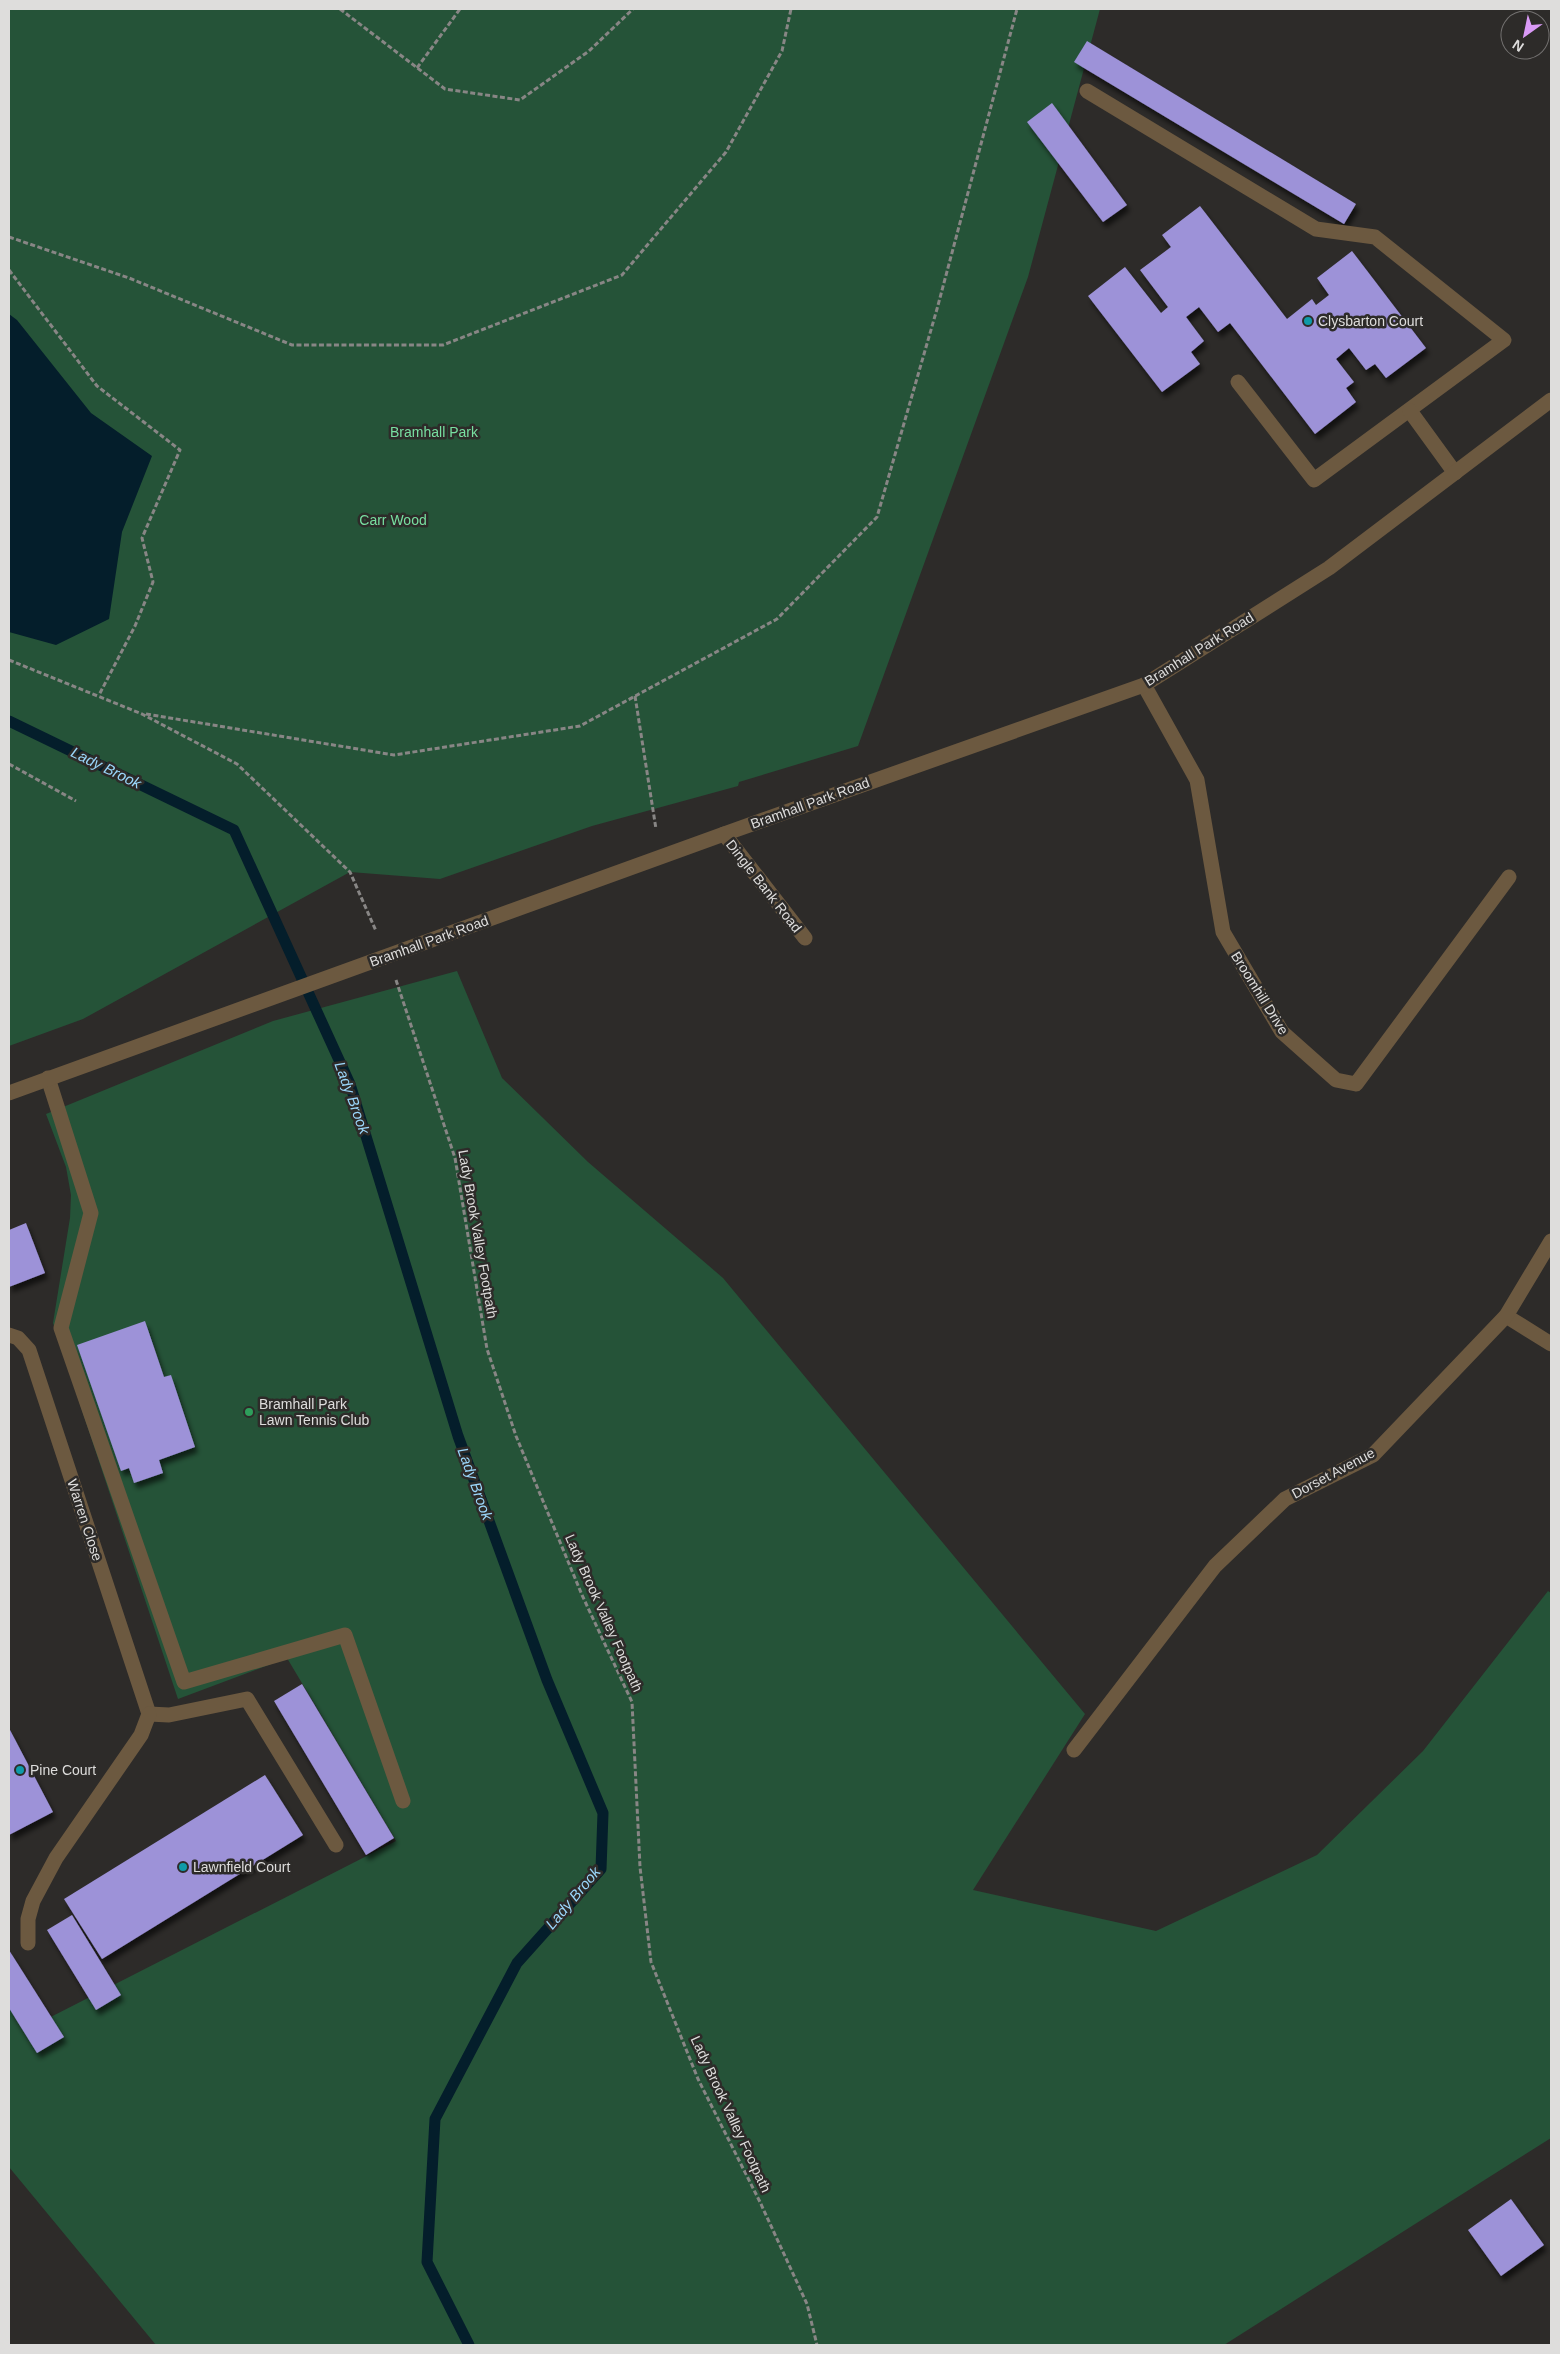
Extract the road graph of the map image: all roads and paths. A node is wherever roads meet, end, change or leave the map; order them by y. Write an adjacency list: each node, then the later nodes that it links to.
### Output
1 (340, 9): 6 (path)
2 (460, 9): 6 (path)
3 (633, 9): 6 (path)
4 (791, 9): 8 (path)
5 (1017, 9): 17 (path)
6 (417, 68)
7 (1087, 92): 12 (street)
8 (9, 237)
9 (9, 270): 16 (path)
10 (1238, 382): 12 (street)
11 (1551, 400): 13 (street, Bramhall Park Road)
12 (1410, 411): 13 (street)
13 (1455, 473): 15 (street, Bramhall Park Road)
14 (9, 660): 16 (path)
15 (1144, 685): 21 (street, Bramhall Park Road); 23 (street, Broomhill Drive)
16 (99, 695): 18 (path)
17 (635, 696): 18 (path); 22 (path)
18 (142, 714): 25 (path)
19 (9, 764): 20 (path)
20 (76, 802)
21 (724, 834): 22 (street, Bramhall Park Road); 24 (street, Dingle Bank Road)
22 (660, 857): 25 (street, Bramhall Park Road)
23 (1509, 877)
24 (805, 938)
25 (387, 956): 27 (street, Bramhall Park Road)
26 (403, 998): 38 (path, Lady Brook Valley Footpath)
27 (48, 1078): 28 (street, Bramhall Park Road); 35 (street)
28 (9, 1093)
29 (1551, 1241): 30 (street, Dorset Avenue)
30 (1506, 1316): 32 (street); 34 (street, Dorset Avenue)
31 (9, 1335): 33 (street, Warren Close)
32 (1551, 1344)
33 (149, 1714): 36 (street); 37 (street)
34 (1074, 1750)
35 (403, 1801)
36 (336, 1845)
37 (28, 1943)
38 (817, 2345)

